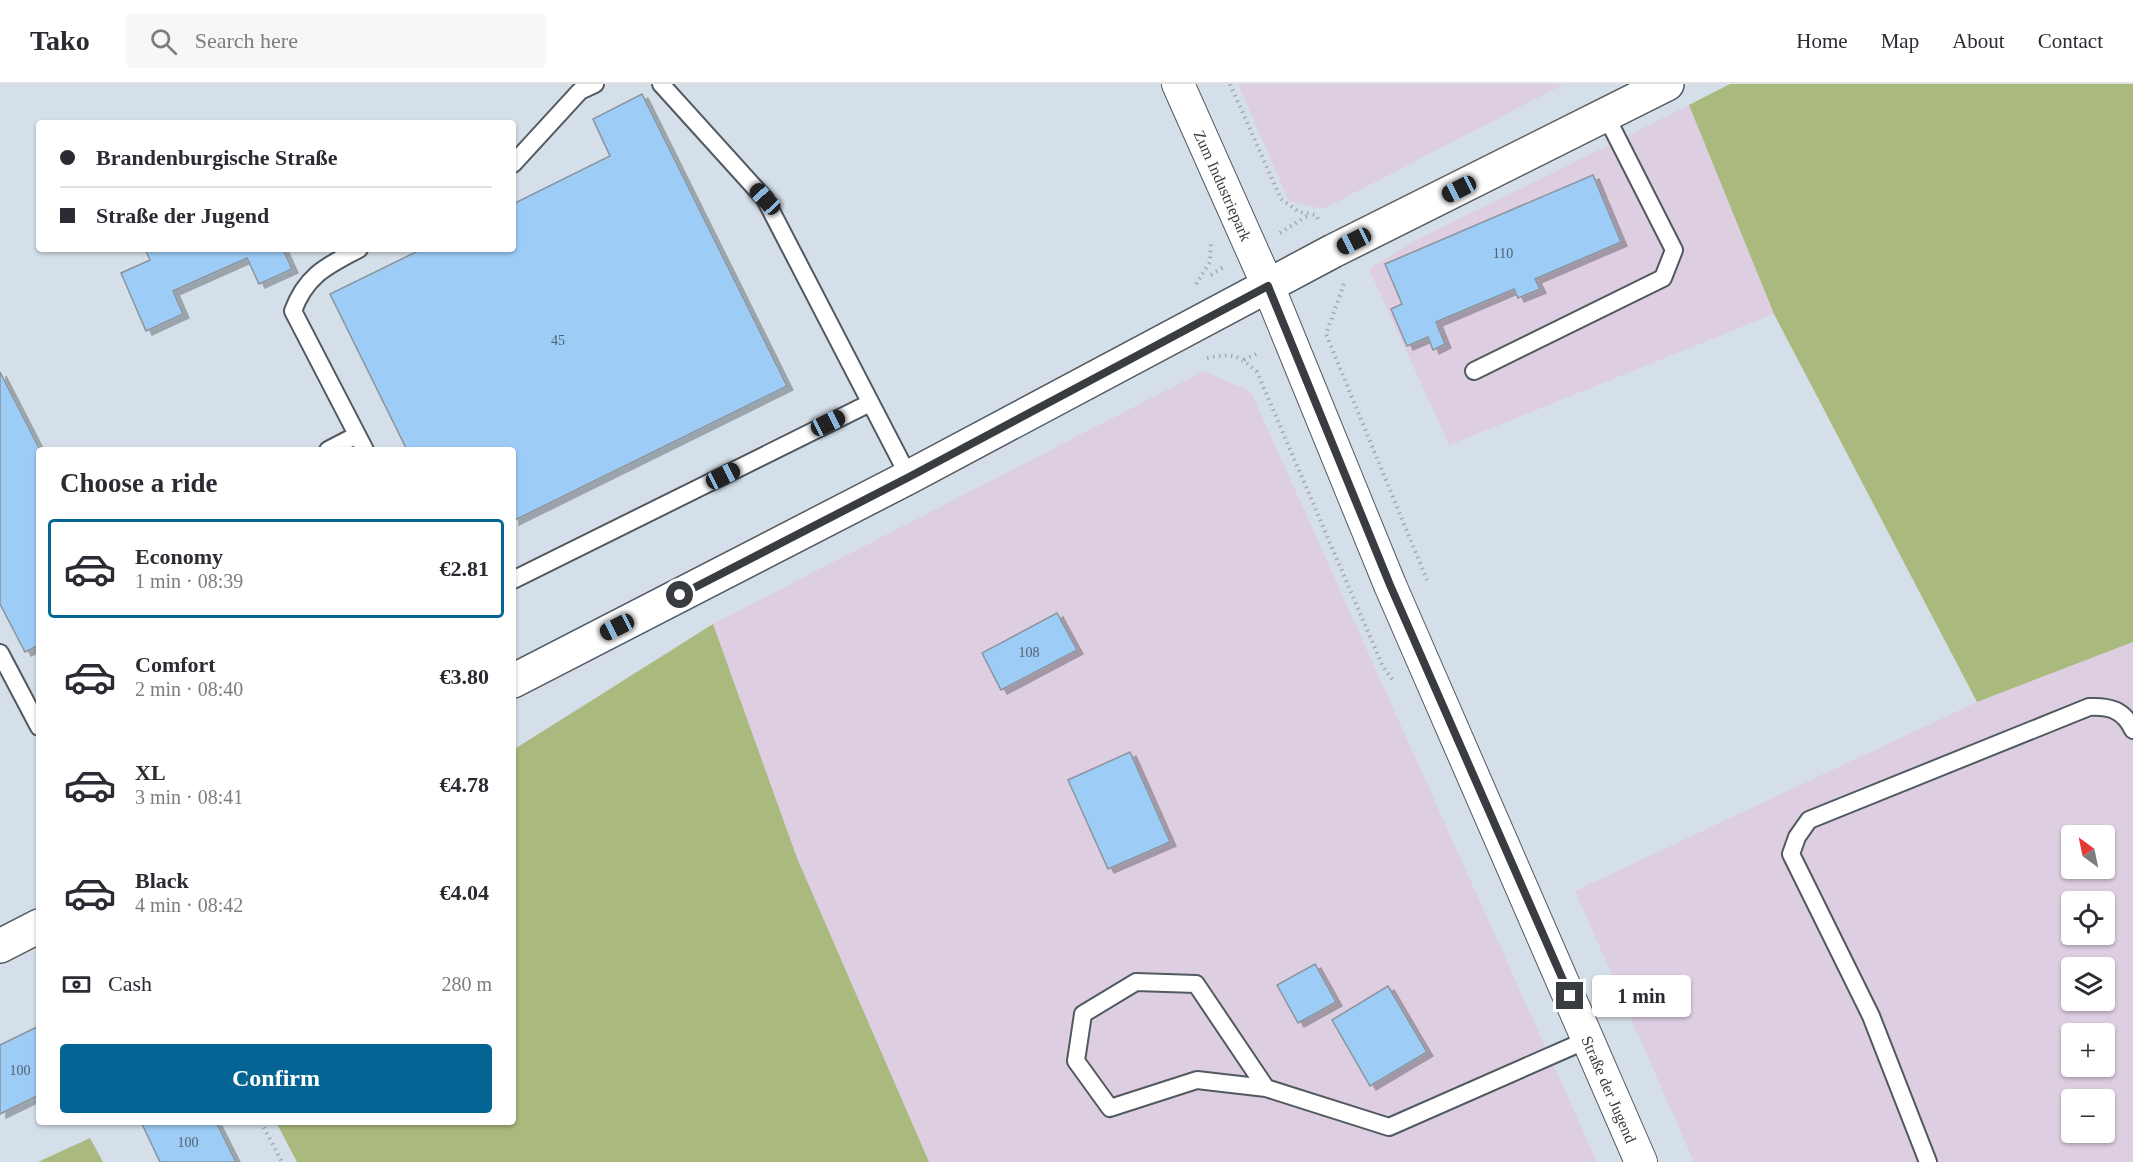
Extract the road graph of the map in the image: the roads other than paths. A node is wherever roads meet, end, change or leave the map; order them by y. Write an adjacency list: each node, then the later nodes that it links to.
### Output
1 (595, 84): 6 (lane)
2 (661, 84): 10 (lane)
3 (1178, 84): 8 (street, Zum Industriepark)
4 (1667, 84): 5 (street)
5 (1606, 116): 8 (street); 9 (lane)
6 (516, 161)
7 (353, 252): 11 (lane)
8 (1268, 286): 14 (street); 22 (street, Straße der Jugend)
9 (1474, 371)
10 (870, 403): 14 (lane); 15 (lane)
11 (357, 435): 12 (lane); 13 (lane)
12 (334, 447)
13 (363, 447)
14 (909, 477): 17 (street)
15 (516, 579)
16 (0, 653): 18 (lane)
17 (516, 679)
18 (36, 721)
19 (2133, 730): 25 (lane)
20 (36, 928): 21 (street)
21 (0, 946)
22 (1589, 1039): 23 (lane); 24 (street, Straße der Jugend)
23 (1266, 1088): 23 (lane)
24 (1641, 1162)
25 (1928, 1162)

